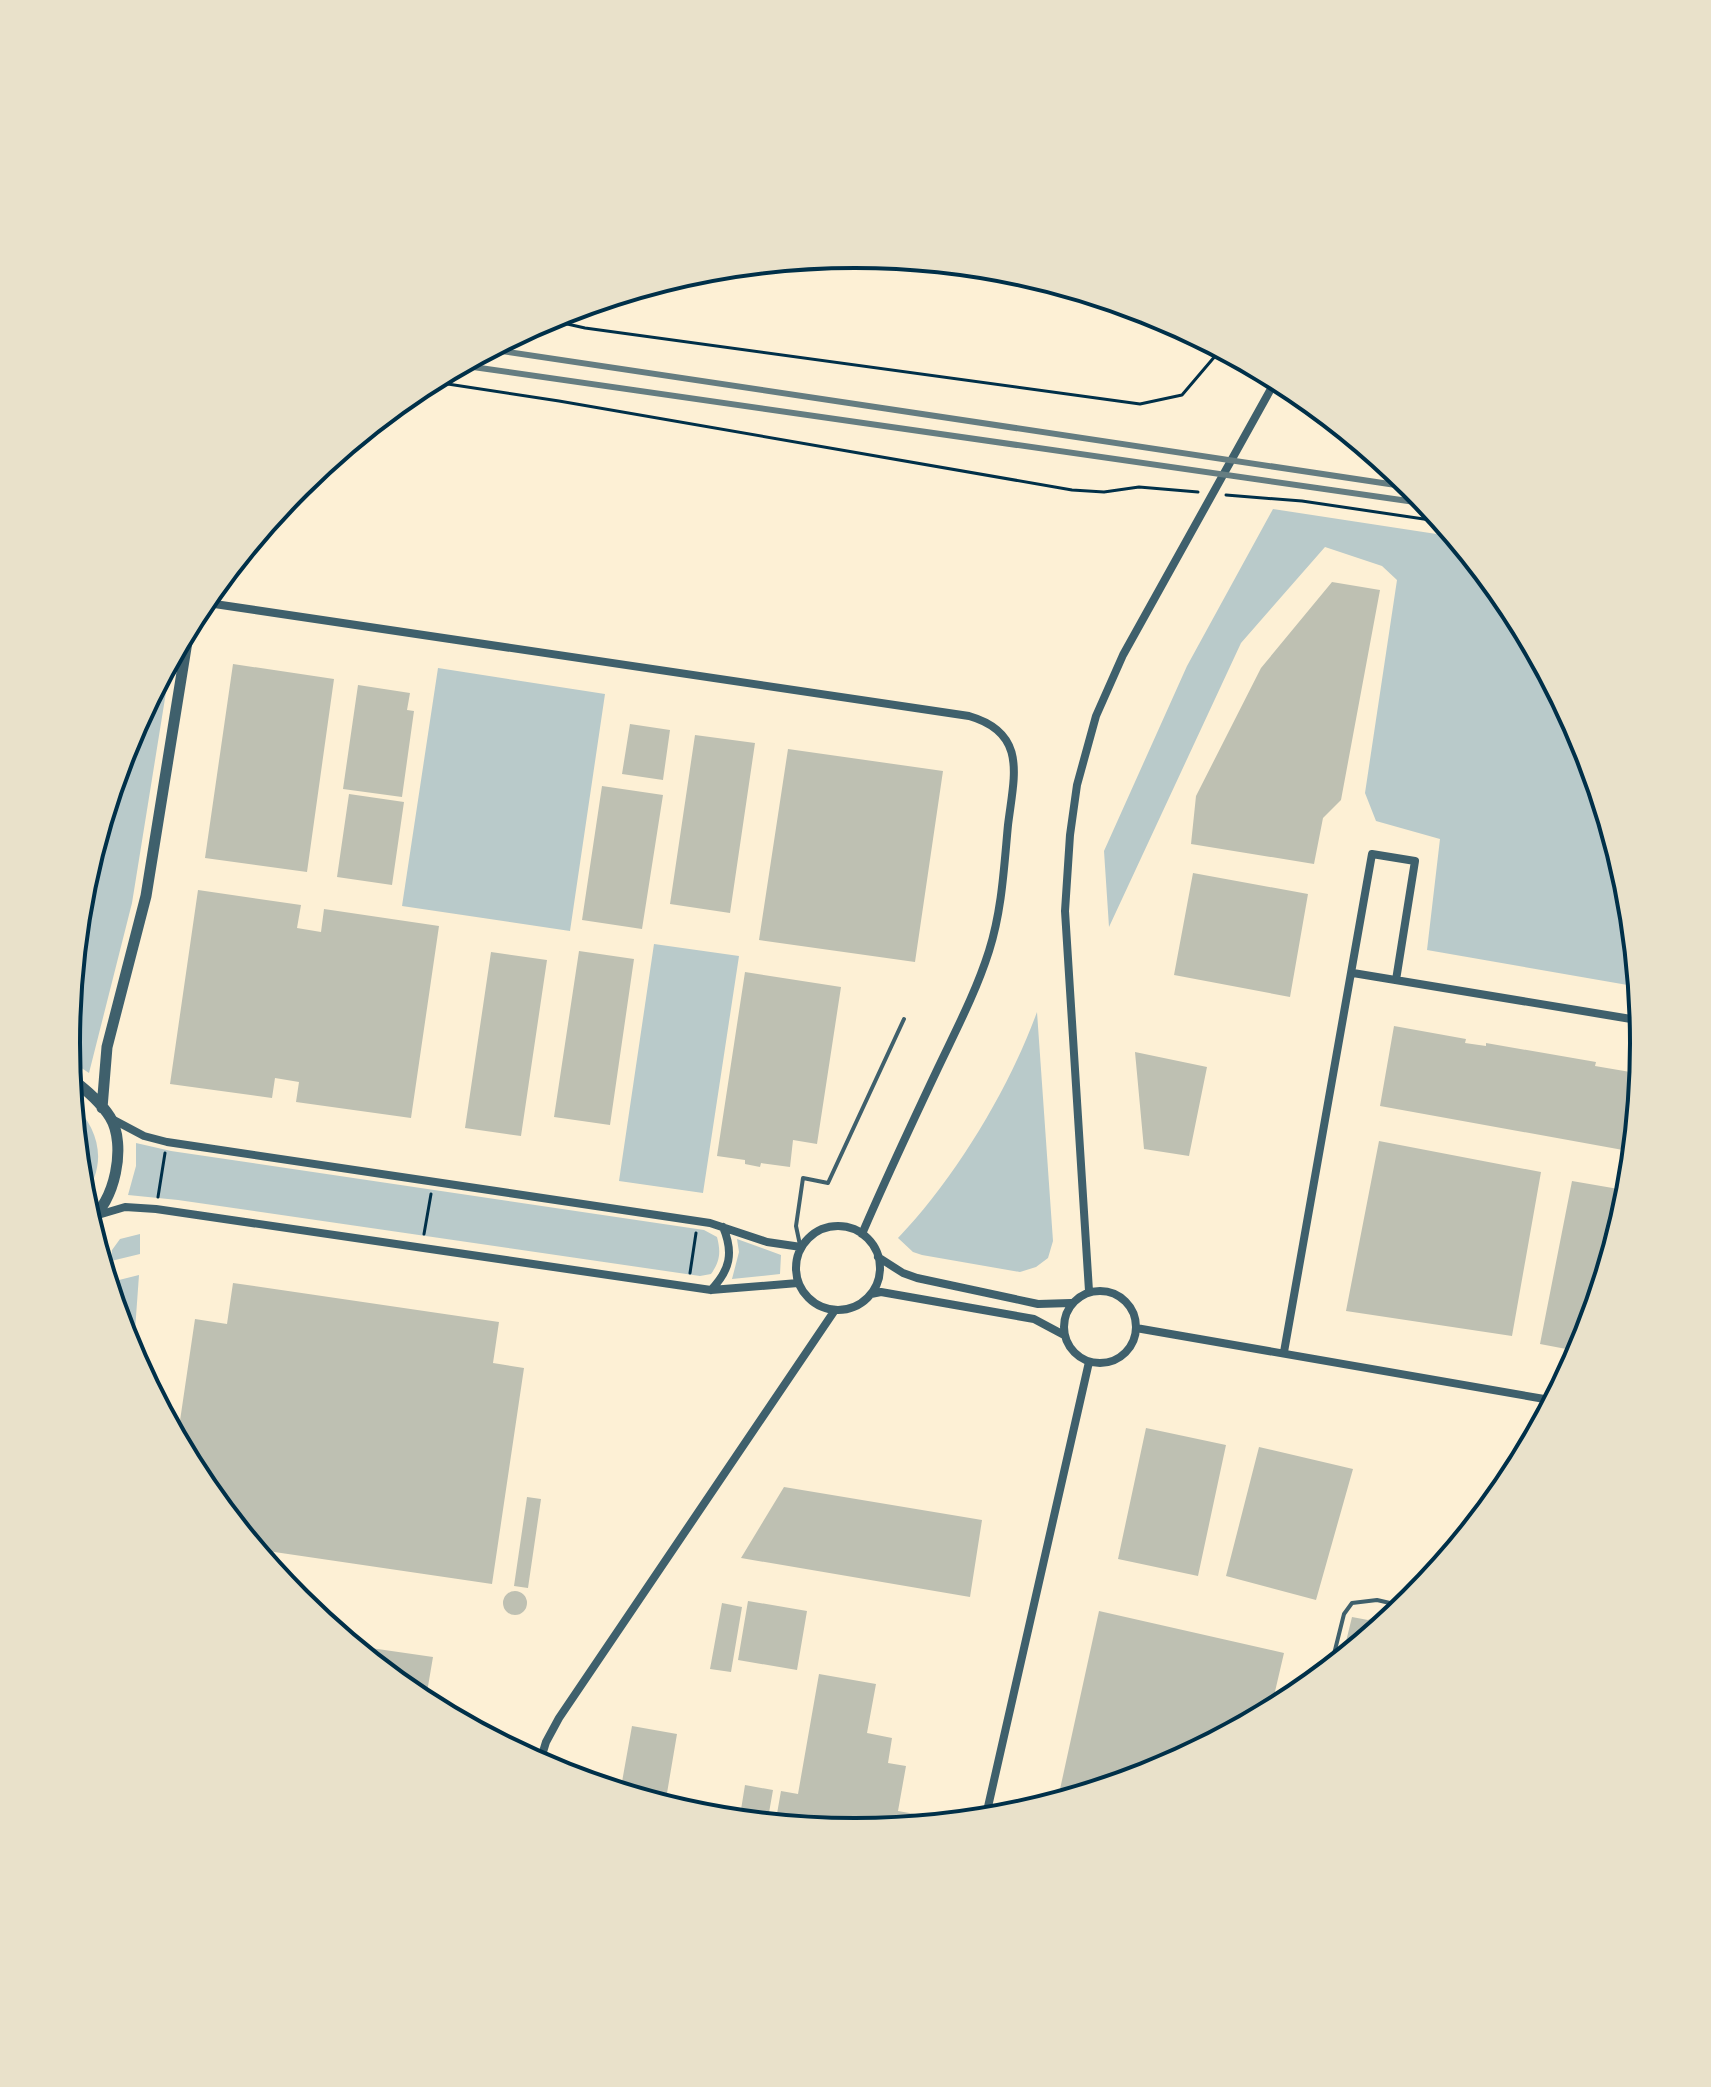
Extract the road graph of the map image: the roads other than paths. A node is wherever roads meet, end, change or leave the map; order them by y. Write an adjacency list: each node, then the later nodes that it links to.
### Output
1 (1271, 389): 19 (street)
2 (217, 604): 14 (street)
3 (185, 655): 9 (street)
4 (1353, 973): 5 (street); 5 (street); 25 (street)
5 (1396, 980): 7 (street)
6 (904, 1019): 15 (lane)
7 (1630, 1019)
8 (82, 1086): 9 (street)
9 (102, 1108): 10 (street)
10 (112, 1119): 11 (street); 13 (street)
11 (98, 1209)
12 (100, 1216): 18 (street)
13 (723, 1227): 15 (street); 18 (street)
14 (862, 1234): 15 (street); 16 (street)
15 (801, 1247): 17 (street)
16 (878, 1257): 20 (street); 21 (street)
17 (798, 1283): 18 (street); 22 (street)
18 (711, 1290)
19 (1089, 1291): 21 (street); 23 (street)
20 (871, 1294): 22 (street); 24 (street)
21 (1071, 1303): 24 (street)
22 (835, 1310): 30 (street)
23 (1136, 1328): 25 (street); 26 (street)
24 (1064, 1335): 26 (street)
25 (1284, 1352): 27 (street)
26 (1089, 1362): 31 (street)
27 (1544, 1399)
28 (1392, 1603): 29 (lane)
29 (1334, 1654)
30 (543, 1753)
31 (988, 1807)

